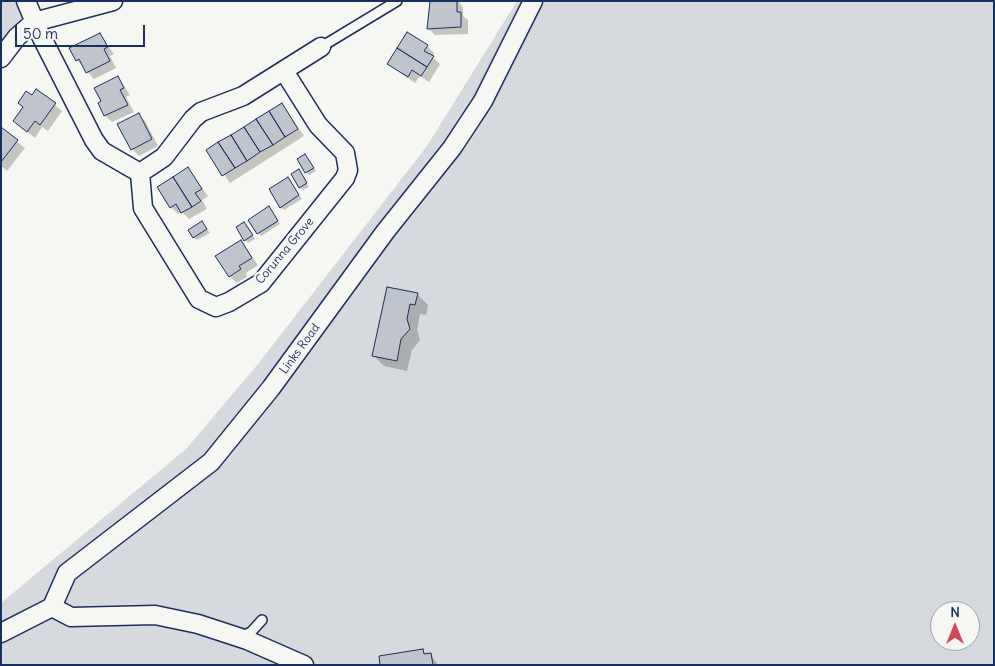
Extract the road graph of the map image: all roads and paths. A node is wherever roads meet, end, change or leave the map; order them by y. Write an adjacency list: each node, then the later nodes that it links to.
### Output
1 (26, 1): 5 (street)
2 (113, 1): 5 (street)
3 (397, 1): 6 (lane)
4 (533, 1): 10 (street, Links Road)
5 (34, 22): 7 (street); 9 (street)
6 (321, 47): 8 (street)
7 (1, 58)
8 (284, 71): 9 (street); 9 (street, Corunna Grove)
9 (140, 173)
10 (52, 606): 12 (street); 13 (street)
11 (262, 620): 13 (lane)
12 (1, 633)
13 (239, 637): 14 (street)
14 (304, 665)

